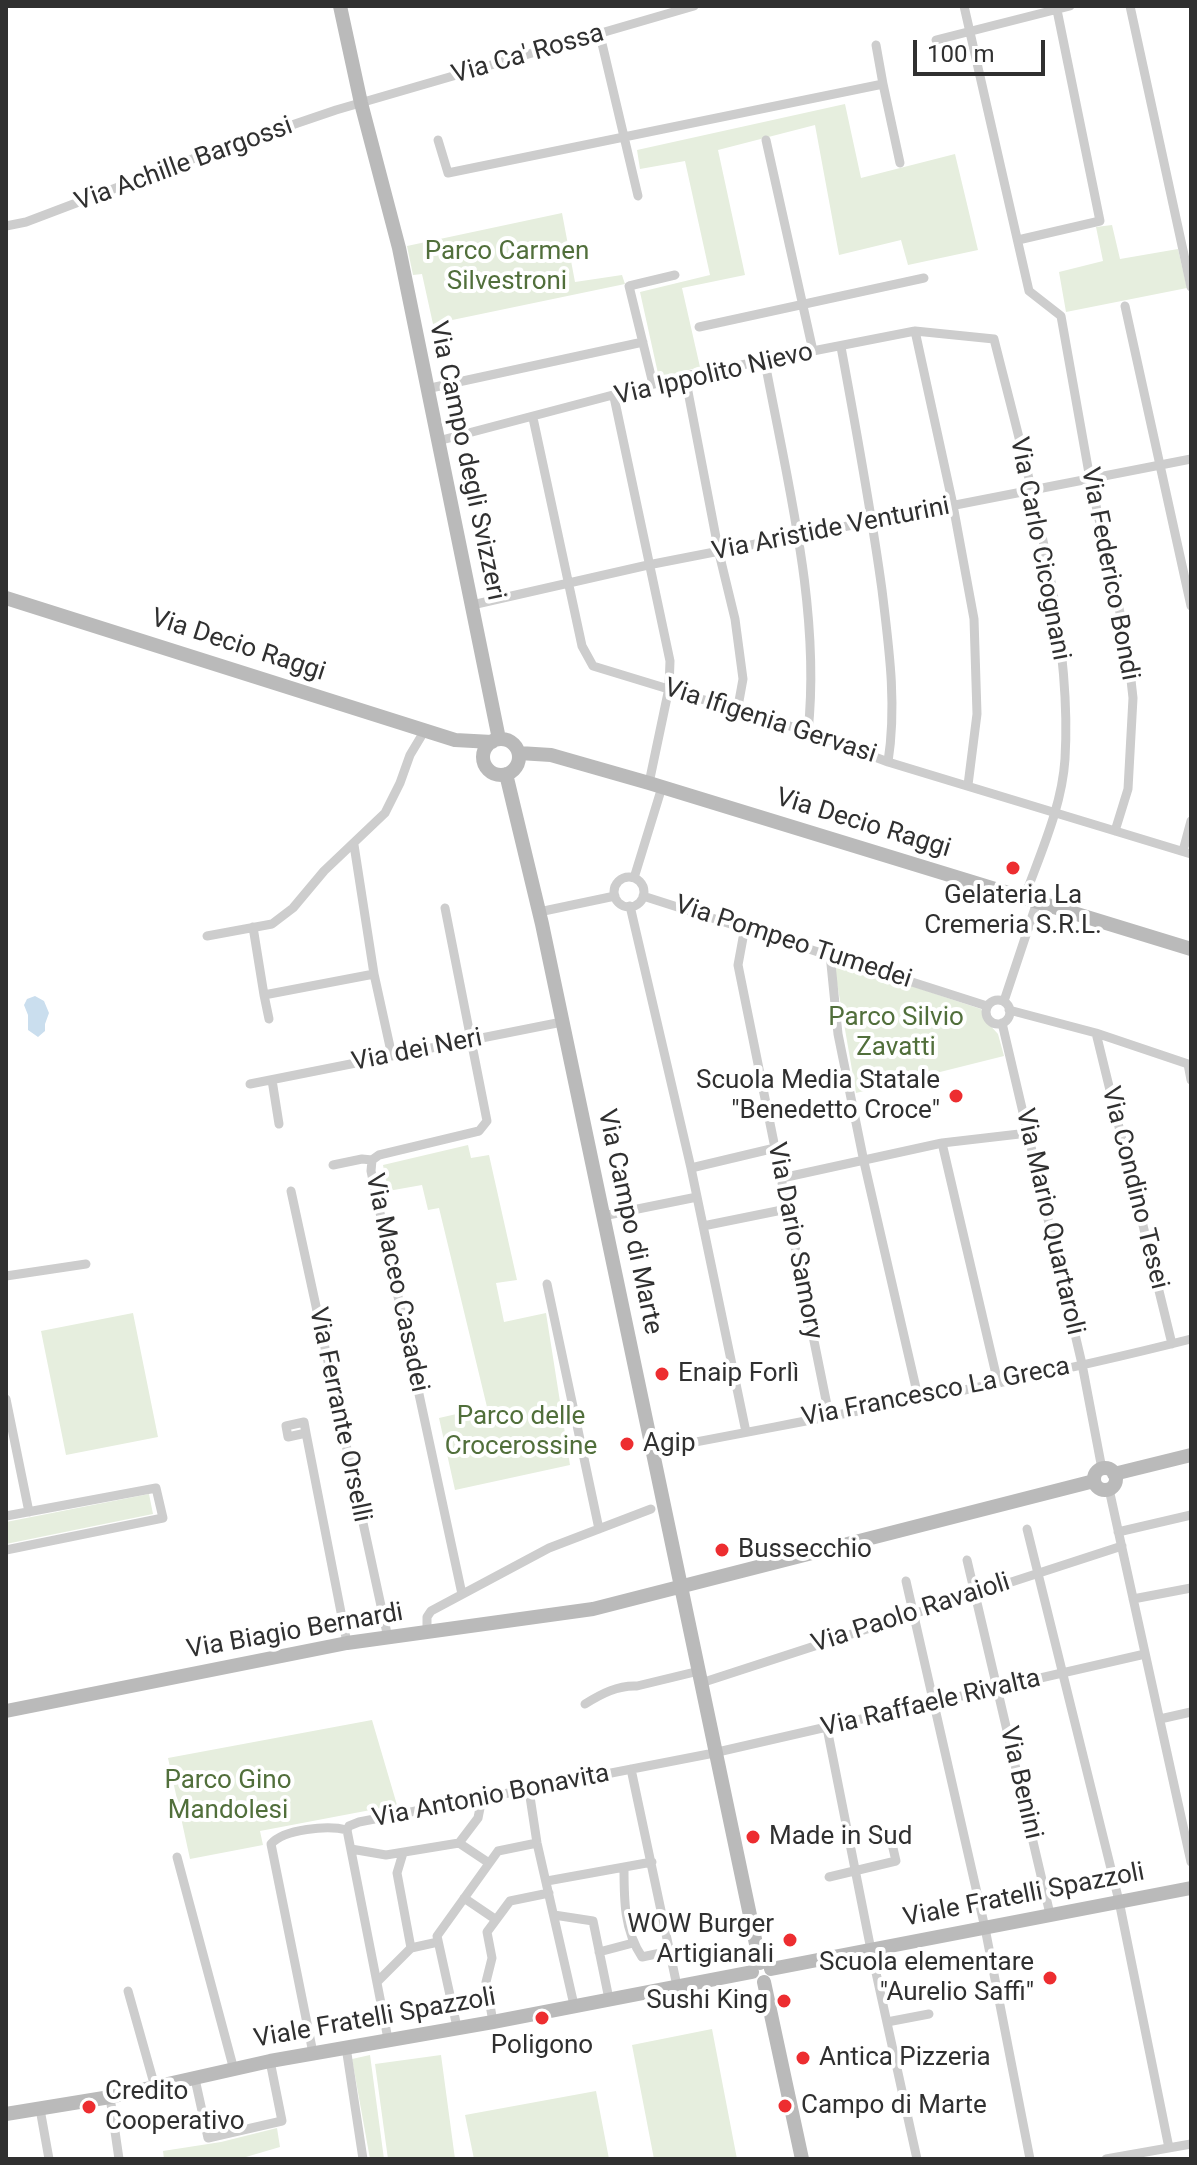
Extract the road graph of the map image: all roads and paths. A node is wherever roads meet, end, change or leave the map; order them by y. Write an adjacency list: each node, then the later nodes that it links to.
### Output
1 (340, 6): 12 (main road, Via Campo degli Svizzeri)
2 (694, 6): 8 (street, Via Ca' Rossa)
3 (964, 6): 7 (street)
4 (1070, 6): 6 (street)
5 (1130, 6): 22 (street)
6 (1057, 10): 7 (street); 19 (street)
7 (971, 33): 9 (street); 19 (street)
8 (600, 35): 12 (street, Via Ca' Rossa); 13 (street)
9 (936, 40)
10 (876, 45): 11 (street)
11 (883, 84): 13 (street); 16 (street)
12 (361, 103): 18 (street, Via Achille Bargossi); 34 (main road, Via Campo degli Svizzeri)
13 (624, 137): 14 (street); 17 (street)
14 (438, 140)
15 (766, 140): 23 (street)
16 (900, 163)
17 (638, 196)
18 (6, 226)
19 (1018, 240): 40 (street, Via Federico Bondi)
20 (675, 275): 28 (street)
21 (924, 278): 23 (street)
22 (1191, 287)
23 (802, 304): 25 (street); 30 (street)
24 (1125, 306): 39 (street)
25 (699, 327)
26 (915, 331): 27 (street, Via Ippolito Nievo); 29 (street, Via Ippolito Nievo); 42 (street)
27 (994, 339): 41 (street, Via Carlo Cicognani)
28 (643, 342): 33 (street); 34 (street)
29 (841, 347): 30 (street, Via Ippolito Nievo); 43 (street)
30 (813, 351): 31 (street, Via Ippolito Nievo)
31 (765, 362): 32 (street, Via Ippolito Nievo); 44 (street)
32 (685, 376): 33 (street, Via Ippolito Nievo); 45 (street)
33 (653, 384): 35 (street, Via Ippolito Nievo)
34 (426, 389): 37 (main road, Via Campo degli Svizzeri)
35 (614, 397): 36 (street, Via Ippolito Nievo); 46 (street)
36 (533, 418): 37 (street, Via Ippolito Nievo); 47 (street, Via Ifigenia Gervasi)
37 (438, 441): 49 (main road, Via Campo degli Svizzeri)
38 (1191, 459): 39 (street, Via Aristide Venturini)
39 (1159, 466): 40 (street, Via Aristide Venturini); 50 (street)
40 (1090, 479): 41 (street, Via Aristide Venturini); 65 (street, Via Federico Bondi)
41 (1030, 489): 42 (street, Via Aristide Venturini); 63 (street, Via Carlo Cicognani)
42 (953, 505): 43 (street, Via Aristide Venturini); 62 (street)
43 (873, 520): 44 (street, Via Aristide Venturini); 58 (street)
44 (798, 537): 45 (street, Via Aristide Venturini); 54 (street)
45 (719, 553): 46 (street, Via Aristide Venturini); 52 (street)
46 (648, 565): 47 (street, Via Aristide Venturini); 51 (street)
47 (569, 582): 49 (street, Via Aristide Venturini); 51 (street, Via Ifigenia Gervasi)
48 (6, 598): 53 (main road, Via Decio Raggi)
49 (472, 605): 56 (main road, Via Campo degli Svizzeri)
50 (1191, 606)
51 (669, 688): 52 (street, Via Ifigenia Gervasi); 61 (street)
52 (737, 712): 54 (street, Via Ifigenia Gervasi)
53 (425, 730): 55 (main road, Via Decio Raggi); 66 (street)
54 (808, 732): 58 (street, Via Ifigenia Gervasi)
55 (455, 740): 56 (main road, Via Decio Raggi); 59 (main road, Via Decio Raggi)
56 (495, 741): 57 (main road); 59 (main road)
57 (519, 753): 60 (main road); 61 (main road, Via Decio Raggi)
58 (888, 762): 62 (street, Via Ifigenia Gervasi)
59 (485, 765): 60 (main road)
60 (506, 774): 74 (main road, Via Campo di Marte)
61 (656, 785): 68 (street); 71 (main road, Via Decio Raggi)
62 (968, 785): 63 (street, Via Ifigenia Gervasi)
63 (1055, 812): 65 (street, Via Ifigenia Gervasi); 71 (street, Via Carlo Cicognani)
64 (1191, 821): 67 (street)
65 (1115, 831): 67 (street, Via Ifigenia Gervasi)
66 (354, 845): 75 (street); 80 (street)
67 (1187, 853)
68 (634, 878): 69 (street); 70 (street)
69 (615, 896): 72 (street); 74 (street)
70 (643, 896): 72 (street); 76 (street, Via Pompeo Tumedei)
71 (1030, 901): 78 (main road, Via Decio Raggi); 83 (street)
72 (630, 906): 101 (street)
73 (445, 908): 88 (street)
74 (539, 912): 85 (main road, Via Campo di Marte)
75 (253, 927): 77 (street); 81 (street)
76 (745, 927): 79 (street, Via Pompeo Tumedei); 97 (street, Via Dario Samory)
77 (207, 936)
78 (1191, 949)
79 (830, 954): 82 (street, Via Pompeo Tumedei); 99 (street)
80 (374, 974): 81 (street); 89 (street)
81 (264, 995): 84 (street)
82 (987, 1006): 83 (street); 86 (street)
83 (1006, 1006): 86 (street); 87 (street)
84 (269, 1019)
85 (562, 1022): 88 (street, Via dei Neri); 106 (main road, Via Campo di Marte)
86 (1002, 1023): 95 (street, Via Mario Quartaroli)
87 (1096, 1033): 90 (street); 112 (street, Via Condino Tesei)
88 (471, 1040): 89 (street, Via dei Neri); 98 (street)
89 (392, 1056): 91 (street, Via dei Neri)
90 (1189, 1065): 92 (street)
91 (272, 1080): 93 (street, Via dei Neri); 94 (street)
92 (1191, 1080)
93 (250, 1084)
94 (279, 1124)
95 (1028, 1133): 96 (street); 113 (street, Via Mario Quartaroli)
96 (942, 1143): 99 (street); 114 (street)
97 (775, 1148): 101 (street); 102 (street, Via Dario Samory)
98 (372, 1160): 100 (street); 138 (street, Via Maceo Casadei)
99 (864, 1162): 102 (street); 116 (street)
100 (333, 1165)
101 (691, 1168): 104 (street)
102 (782, 1178): 105 (street, Via Dario Samory)
103 (291, 1191): 142 (street, Via Ferrante Orselli)
104 (697, 1197): 106 (street); 107 (street)
105 (787, 1209): 107 (street); 117 (street, Via Dario Samory)
106 (603, 1216): 135 (main road, Via Campo di Marte)
107 (703, 1226): 118 (street)
108 (86, 1264): 109 (street)
109 (6, 1276)
110 (547, 1284): 127 (street)
111 (1191, 1339): 112 (street, Via Francesco La Greca)
112 (1172, 1344): 113 (street, Via Francesco La Greca)
113 (1082, 1364): 114 (street, Via Francesco La Greca); 122 (street, Via Mario Quartaroli)
114 (998, 1383): 116 (street, Via Francesco La Greca)
115 (6, 1399): 124 (street)
116 (919, 1401): 117 (street, Via Francesco La Greca)
117 (829, 1415): 118 (street, Via Francesco La Greca)
118 (746, 1432): 120 (street, Via Francesco La Greca)
119 (306, 1433): 143 (street)
120 (680, 1445)
121 (1191, 1455): 122 (main road)
122 (1105, 1478): 129 (street, Via Mario Quartaroli); 135 (main road)
123 (651, 1509): 127 (street, Via Biagio Bernardi)
124 (29, 1512): 126 (street); 131 (street)
125 (1191, 1515): 129 (street)
126 (6, 1516)
127 (599, 1529): 138 (street, Via Biagio Bernardi)
128 (1027, 1529): 133 (street)
129 (1118, 1532): 130 (street, Via Mario Quartaroli)
130 (1122, 1546): 133 (street, Via Paolo Ravaioli); 139 (street, Via Mario Quartaroli)
131 (6, 1550)
132 (967, 1560): 137 (street, Via Benini)
133 (1038, 1573): 137 (street, Via Paolo Ravaioli); 145 (street)
134 (906, 1581): 140 (street)
135 (681, 1588): 141 (main road); 146 (main road, Via Campo di Marte)
136 (1191, 1588): 139 (street)
137 (975, 1592): 140 (street, Via Paolo Ravaioli); 147 (street, Via Benini)
138 (462, 1594): 141 (street, Via Biagio Bernardi)
139 (1133, 1599): 144 (street, Via Mario Quartaroli)
140 (914, 1613): 146 (street, Via Paolo Ravaioli); 148 (street)
141 (427, 1632): 142 (main road, Via Biagio Bernardi)
142 (388, 1638): 143 (main road, Via Biagio Bernardi)
143 (347, 1643): 150 (main road, Via Biagio Bernardi)
144 (1145, 1654): 145 (street, Via Raffaele Rivalta); 152 (street, Via Mario Quartaroli)
145 (1065, 1674): 147 (street, Via Raffaele Rivalta); 175 (street)
146 (700, 1677): 149 (street, Via Paolo Ravaioli); 154 (main road, Via Campo di Marte)
147 (998, 1688): 148 (street, Via Raffaele Rivalta); 176 (street, Via Benini)
148 (932, 1703): 153 (street, Via Raffaele Rivalta); 179 (street)
149 (585, 1704)
150 (6, 1711)
151 (1191, 1712): 152 (street)
152 (1160, 1719): 166 (street, Via Mario Quartaroli)
153 (827, 1728): 154 (street, Via Raffaele Rivalta); 169 (street)
154 (716, 1752): 155 (street, Via Antonio Bonavita); 186 (main road, Via Campo di Marte)
155 (631, 1769): 156 (street, Via Antonio Bonavita); 165 (street)
156 (529, 1790): 157 (street, Via Antonio Bonavita); 161 (street)
157 (482, 1798): 158 (street, Via Antonio Bonavita); 160 (street)
158 (347, 1830): 162 (street); 198 (street, Via Antonio Bonavita)
159 (890, 1835): 169 (street)
160 (459, 1843): 163 (street); 167 (street)
161 (537, 1843): 167 (street); 171 (street)
162 (351, 1849): 163 (street); 187 (street)
163 (403, 1853): 182 (street)
164 (177, 1857): 200 (street)
165 (652, 1862): 168 (street); 184 (street)
166 (1191, 1862)
167 (489, 1863): 174 (street)
168 (624, 1868): 171 (street); 181 (street)
169 (855, 1870): 170 (street); 183 (street)
170 (829, 1877)
171 (547, 1881): 173 (street)
172 (1191, 1888): 175 (main road, Viale Fratelli Spazzoli)
173 (549, 1893): 177 (street); 178 (street)
174 (464, 1898): 178 (street); 180 (street)
175 (1119, 1901): 176 (main road, Viale Fratelli Spazzoli); 207 (street)
176 (1050, 1914): 179 (main road, Viale Fratelli Spazzoli)
177 (554, 1915): 185 (street); 191 (street)
178 (495, 1919): 193 (street)
179 (985, 1928): 183 (main road, Viale Fratelli Spazzoli); 213 (street)
180 (438, 1942): 182 (street); 195 (street)
181 (633, 1943): 184 (street); 185 (street)
182 (411, 1948): 187 (street)
183 (871, 1950): 186 (main road, Viale Fratelli Spazzoli); 194 (street)
184 (670, 1951): 188 (street)
185 (599, 1952): 190 (street)
186 (762, 1971): 188 (main road, Viale Fratelli Spazzoli); 211 (main road, Via Campo di Marte)
187 (377, 1982): 196 (street)
188 (677, 1986): 190 (main road, Viale Fratelli Spazzoli)
189 (128, 1991): 202 (street)
190 (609, 1999): 191 (main road, Viale Fratelli Spazzoli)
191 (574, 2005): 193 (main road, Viale Fratelli Spazzoli)
192 (929, 2014): 194 (street)
193 (493, 2022): 195 (main road, Viale Fratelli Spazzoli)
194 (887, 2022): 212 (street)
195 (457, 2027): 196 (main road, Viale Fratelli Spazzoli)
196 (388, 2039): 197 (main road, Viale Fratelli Spazzoli)
197 (346, 2047): 198 (main road, Viale Fratelli Spazzoli); 210 (street)
198 (313, 2053): 199 (main road, Viale Fratelli Spazzoli)
199 (270, 2061): 200 (main road, Viale Fratelli Spazzoli); 201 (street)
200 (234, 2070): 201 (main road, Viale Fratelli Spazzoli)
201 (195, 2079): 202 (main road, Viale Fratelli Spazzoli)
202 (155, 2087): 203 (main road, Viale Fratelli Spazzoli)
203 (110, 2097): 204 (main road, Viale Fratelli Spazzoli); 209 (street)
204 (40, 2109): 205 (main road, Viale Fratelli Spazzoli); 208 (street)
205 (6, 2114)
206 (1191, 2144): 207 (street)
207 (1169, 2148): 214 (street)
208 (49, 2159)
209 (119, 2159)
210 (363, 2159)
211 (802, 2159)
212 (917, 2159)
213 (1030, 2159)
214 (1106, 2159)

